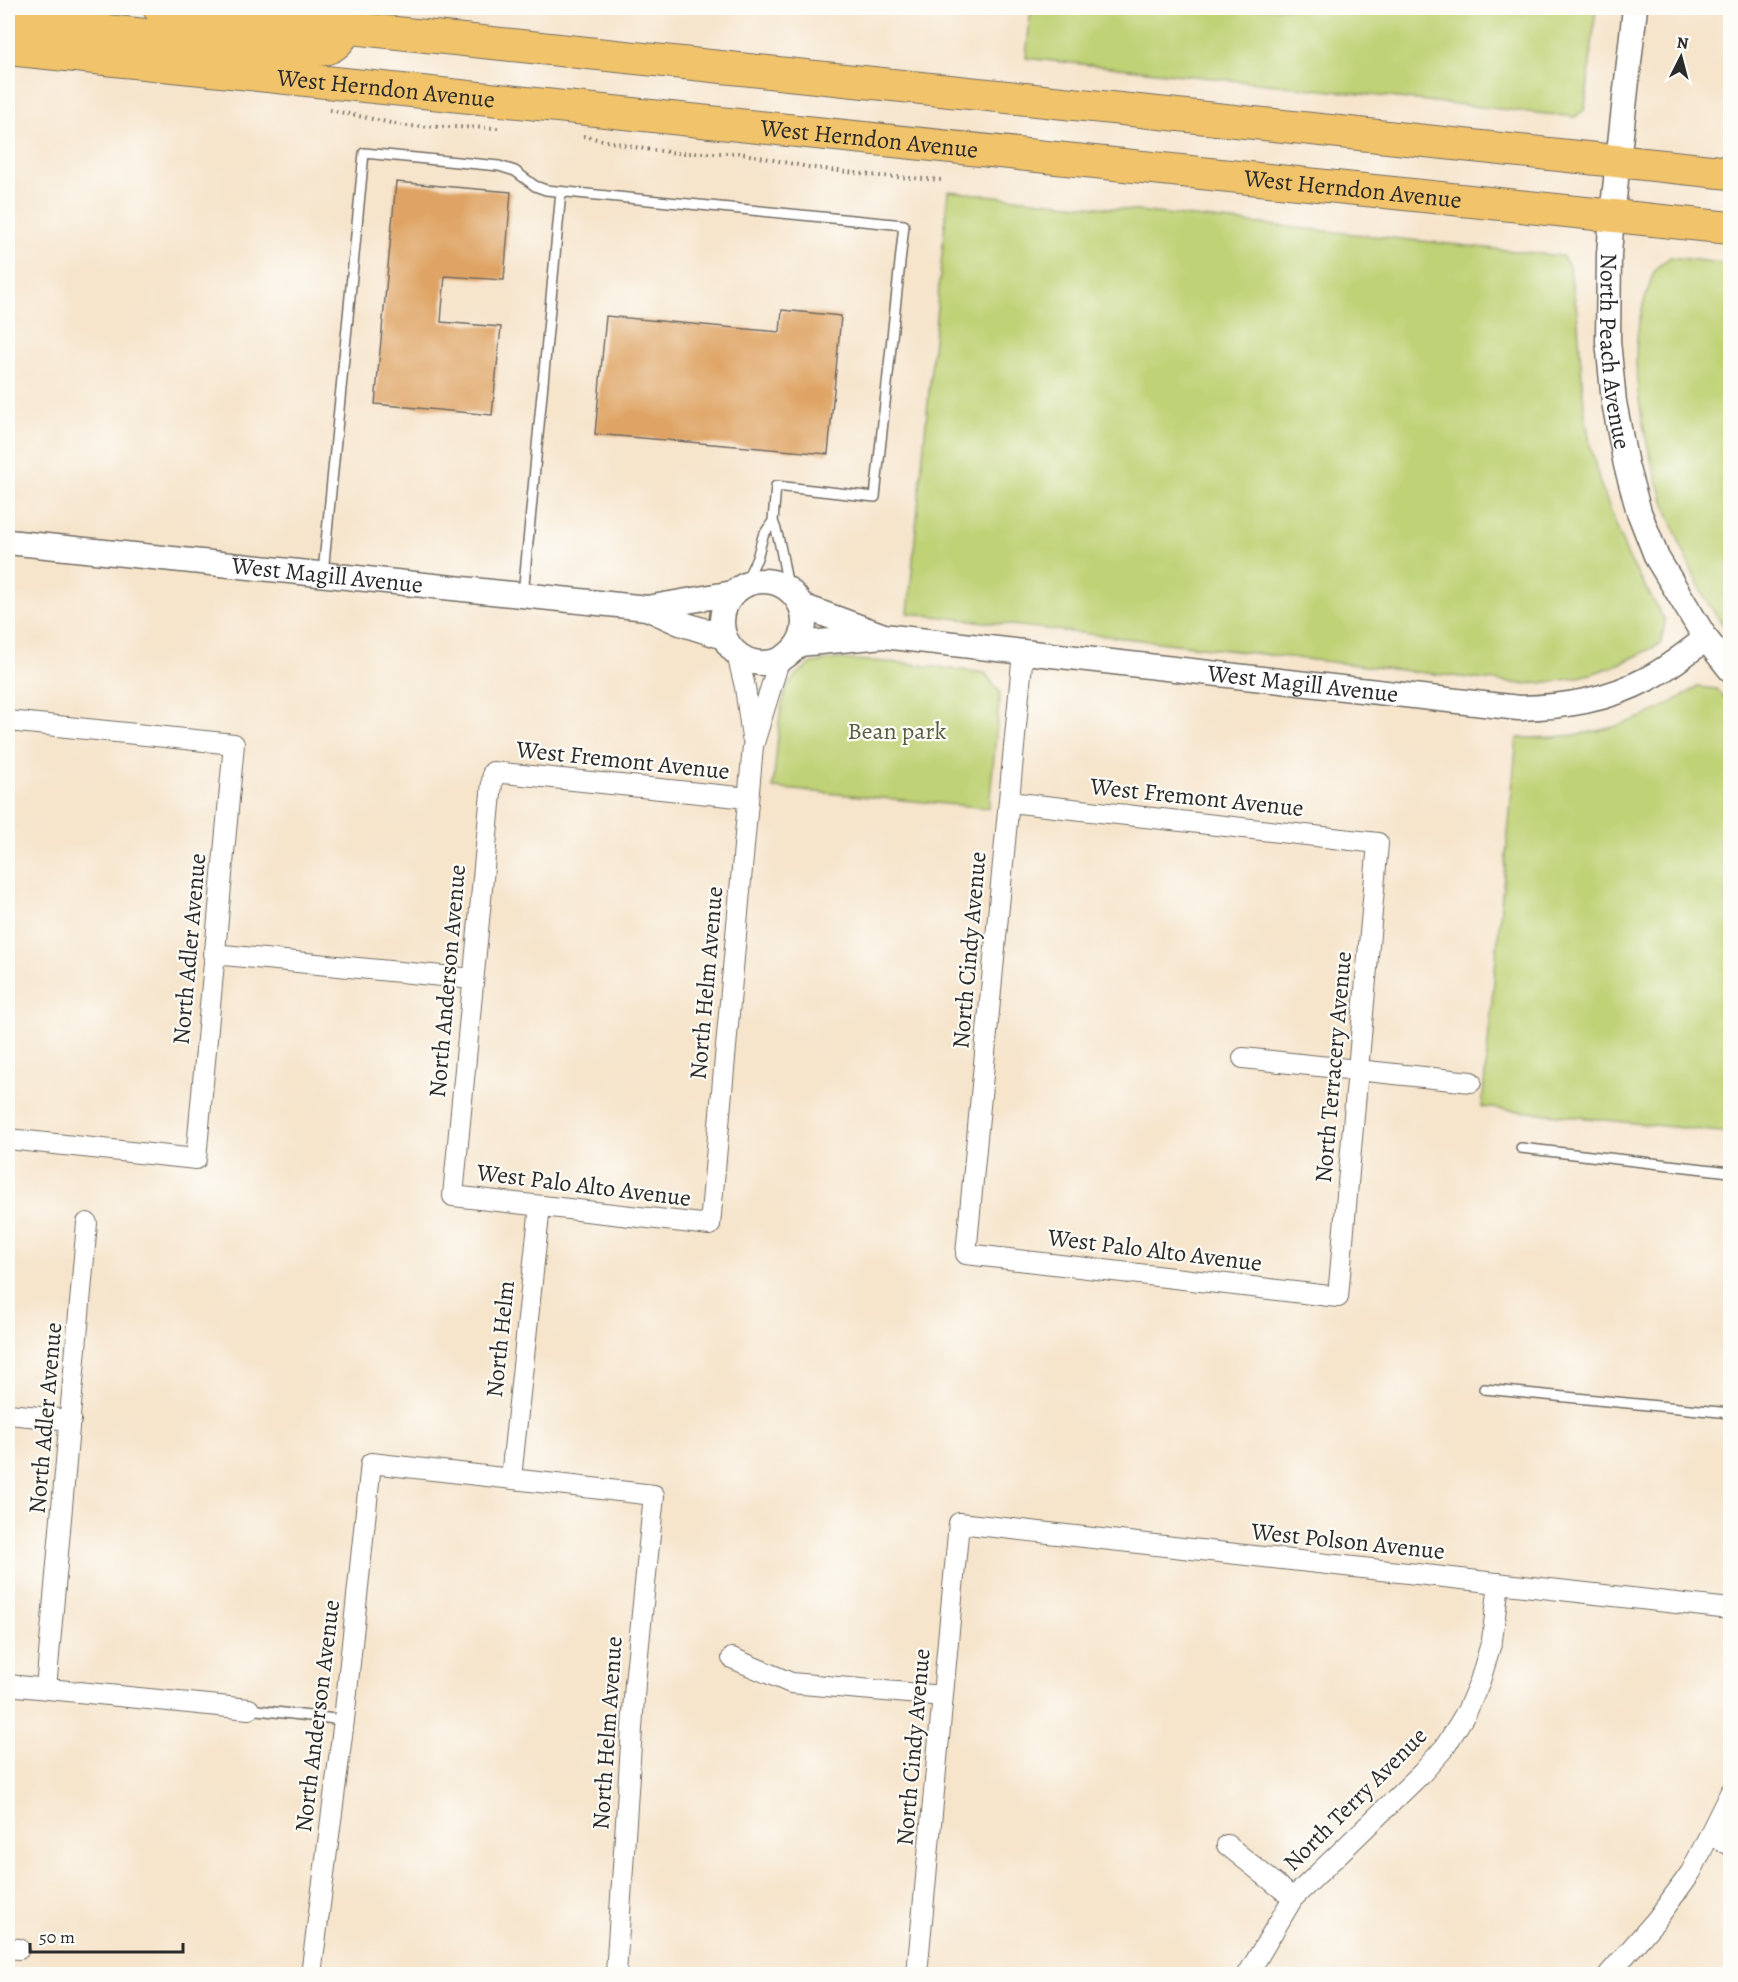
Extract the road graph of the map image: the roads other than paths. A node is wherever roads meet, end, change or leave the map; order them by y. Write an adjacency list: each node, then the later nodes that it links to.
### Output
1 (159, 8): 3 (main road)
2 (1635, 8): 6 (street, North Peach Avenue)
3 (348, 17): 4 (main road); 6 (main road)
4 (8, 21)
5 (8, 48): 9 (main road, West Herndon Avenue)
6 (1618, 161): 7 (main road); 9 (street, North Peach Avenue)
7 (1731, 173)
8 (561, 192): 11 (lane); 13 (lane); 15 (lane)
9 (1612, 216): 10 (main road, West Herndon Avenue); 19 (street, North Peach Avenue)
10 (1731, 228)
11 (773, 521): 14 (lane); 16 (lane)
12 (8, 542): 13 (street, West Magill Avenue)
13 (322, 574): 15 (street, West Magill Avenue)
14 (739, 589): 16 (street); 17 (street, West Magill Avenue); 21 (street)
15 (523, 595): 17 (street, West Magill Avenue)
16 (795, 598): 18 (street, West Magill Avenue); 20 (street)
17 (647, 608): 21 (street, West Magill Avenue)
18 (883, 636): 20 (street, West Magill Avenue); 22 (street, West Magill Avenue)
19 (1706, 639): 22 (street, West Magill Avenue); 24 (street, North Peach Avenue)
20 (799, 644): 23 (street)
21 (731, 646): 23 (street); 26 (street, North Helm Avenue)
22 (1023, 652): 29 (street, North Cindy Avenue)
23 (779, 661): 26 (street, North Helm Avenue)
24 (1731, 669)
25 (8, 721): 31 (street, North Adler Avenue)
26 (753, 746): 28 (street, North Helm Avenue)
27 (493, 772): 28 (street, West Fremont Avenue); 32 (street, North Anderson Avenue)
28 (748, 798): 42 (street, North Helm Avenue)
29 (1009, 802): 30 (street, West Fremont Avenue); 43 (street, North Cindy Avenue)
30 (1378, 843): 34 (street, North Terracery Avenue)
31 (213, 954): 32 (street); 36 (street, North Adler Avenue)
32 (473, 979): 39 (street, North Anderson Avenue)
33 (1243, 1058): 34 (street)
34 (1359, 1070): 35 (street); 44 (street, North Terracery Avenue)
35 (1471, 1082)
36 (8, 1139)
37 (1521, 1148): 38 (lane)
38 (1731, 1172)
39 (453, 1196): 40 (street, West Palo Alto Avenue)
40 (540, 1206): 42 (street, West Palo Alto Avenue); 49 (street, North Helm)
41 (87, 1223): 48 (street, North Adler Avenue)
42 (710, 1225)
43 (966, 1254): 44 (street, West Palo Alto Avenue)
44 (1338, 1297)
45 (1484, 1389): 46 (lane)
46 (1731, 1413)
47 (8, 1414): 48 (street)
48 (70, 1420): 55 (street, North Adler Avenue)
49 (512, 1478): 58 (street, North Anderson Avenue); 65 (street, North Helm Avenue)
50 (959, 1523): 51 (street, West Polson Avenue); 56 (street, North Cindy Avenue)
51 (1499, 1583): 52 (street, West Polson Avenue); 63 (street, North Terry Avenue)
52 (1731, 1609)
53 (732, 1658): 56 (street)
54 (8, 1685): 55 (street)
55 (46, 1689): 57 (street)
56 (943, 1696): 66 (street, North Cindy Avenue)
57 (249, 1709): 58 (lane)
58 (344, 1720): 64 (street, North Anderson Avenue)
59 (1731, 1793): 60 (street)
60 (1711, 1835): 62 (street); 68 (street)
61 (1227, 1845): 63 (street)
62 (1731, 1845)
63 (1293, 1898): 67 (street, North Terry Avenue)
64 (312, 1974)
65 (616, 1974)
66 (917, 1974)
67 (1248, 1974)
68 (1609, 1974)

